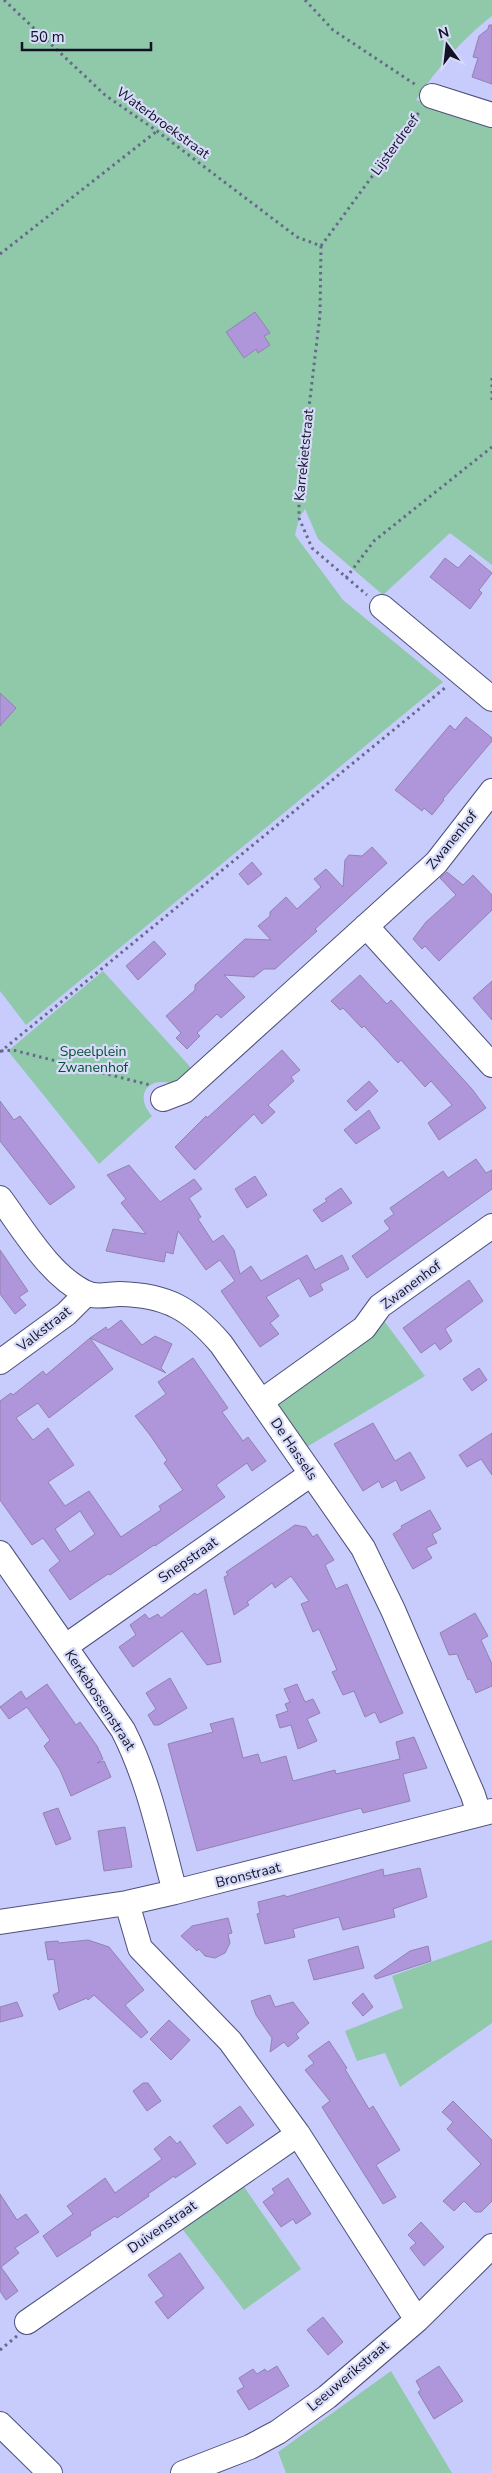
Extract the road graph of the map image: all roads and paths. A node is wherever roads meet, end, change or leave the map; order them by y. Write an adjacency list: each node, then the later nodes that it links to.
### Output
1 (4, 0): 5 (path, Waterbroekstraat)
2 (305, 0): 3 (path)
3 (432, 96): 4 (street); 6 (path, Lijsterdreef)
4 (492, 115)
5 (157, 131): 6 (path, Waterbroekstraat); 7 (path)
6 (322, 246): 11 (path, Karrekietstraat)
7 (0, 254)
8 (492, 378): 9 (path)
9 (492, 401)
10 (492, 447): 11 (path)
11 (346, 578): 12 (path, Karrekietstraat)
12 (382, 608): 13 (street)
13 (462, 674): 14 (street); 17 (path)
14 (492, 699)
15 (492, 791): 16 (street, Zwanenhof)
16 (366, 926): 18 (street); 19 (street, Zwanenhof)
17 (0, 1052): 19 (path)
18 (492, 1065)
19 (163, 1099)
20 (0, 1198): 22 (street, De Hassels)
21 (492, 1226): 24 (street, Zwanenhof)
22 (86, 1293): 23 (street, Valkstraat); 24 (street, De Hassels)
23 (0, 1362)
24 (262, 1401): 25 (street, De Hassels)
25 (311, 1474): 27 (street, Snepstraat); 28 (street, De Hassels)
26 (0, 1553): 27 (street, Kerkebossenstraat)
27 (66, 1646): 29 (street, Kerkebossenstraat)
28 (486, 1812): 29 (street, Bronstraat)
29 (175, 1892): 30 (street, Bronstraat)
30 (127, 1903): 31 (street, Bronstraat); 32 (street)
31 (0, 1922)
32 (298, 2134): 34 (street); 35 (street, Duivenstraat)
33 (492, 2246): 34 (street, Leeuwerikstraat)
34 (417, 2320): 40 (street, Leeuwerikstraat)
35 (27, 2322)
36 (0, 2424): 37 (street)
37 (26, 2450): 38 (street); 39 (street)
38 (33, 2473)
39 (50, 2473)
40 (183, 2473)

